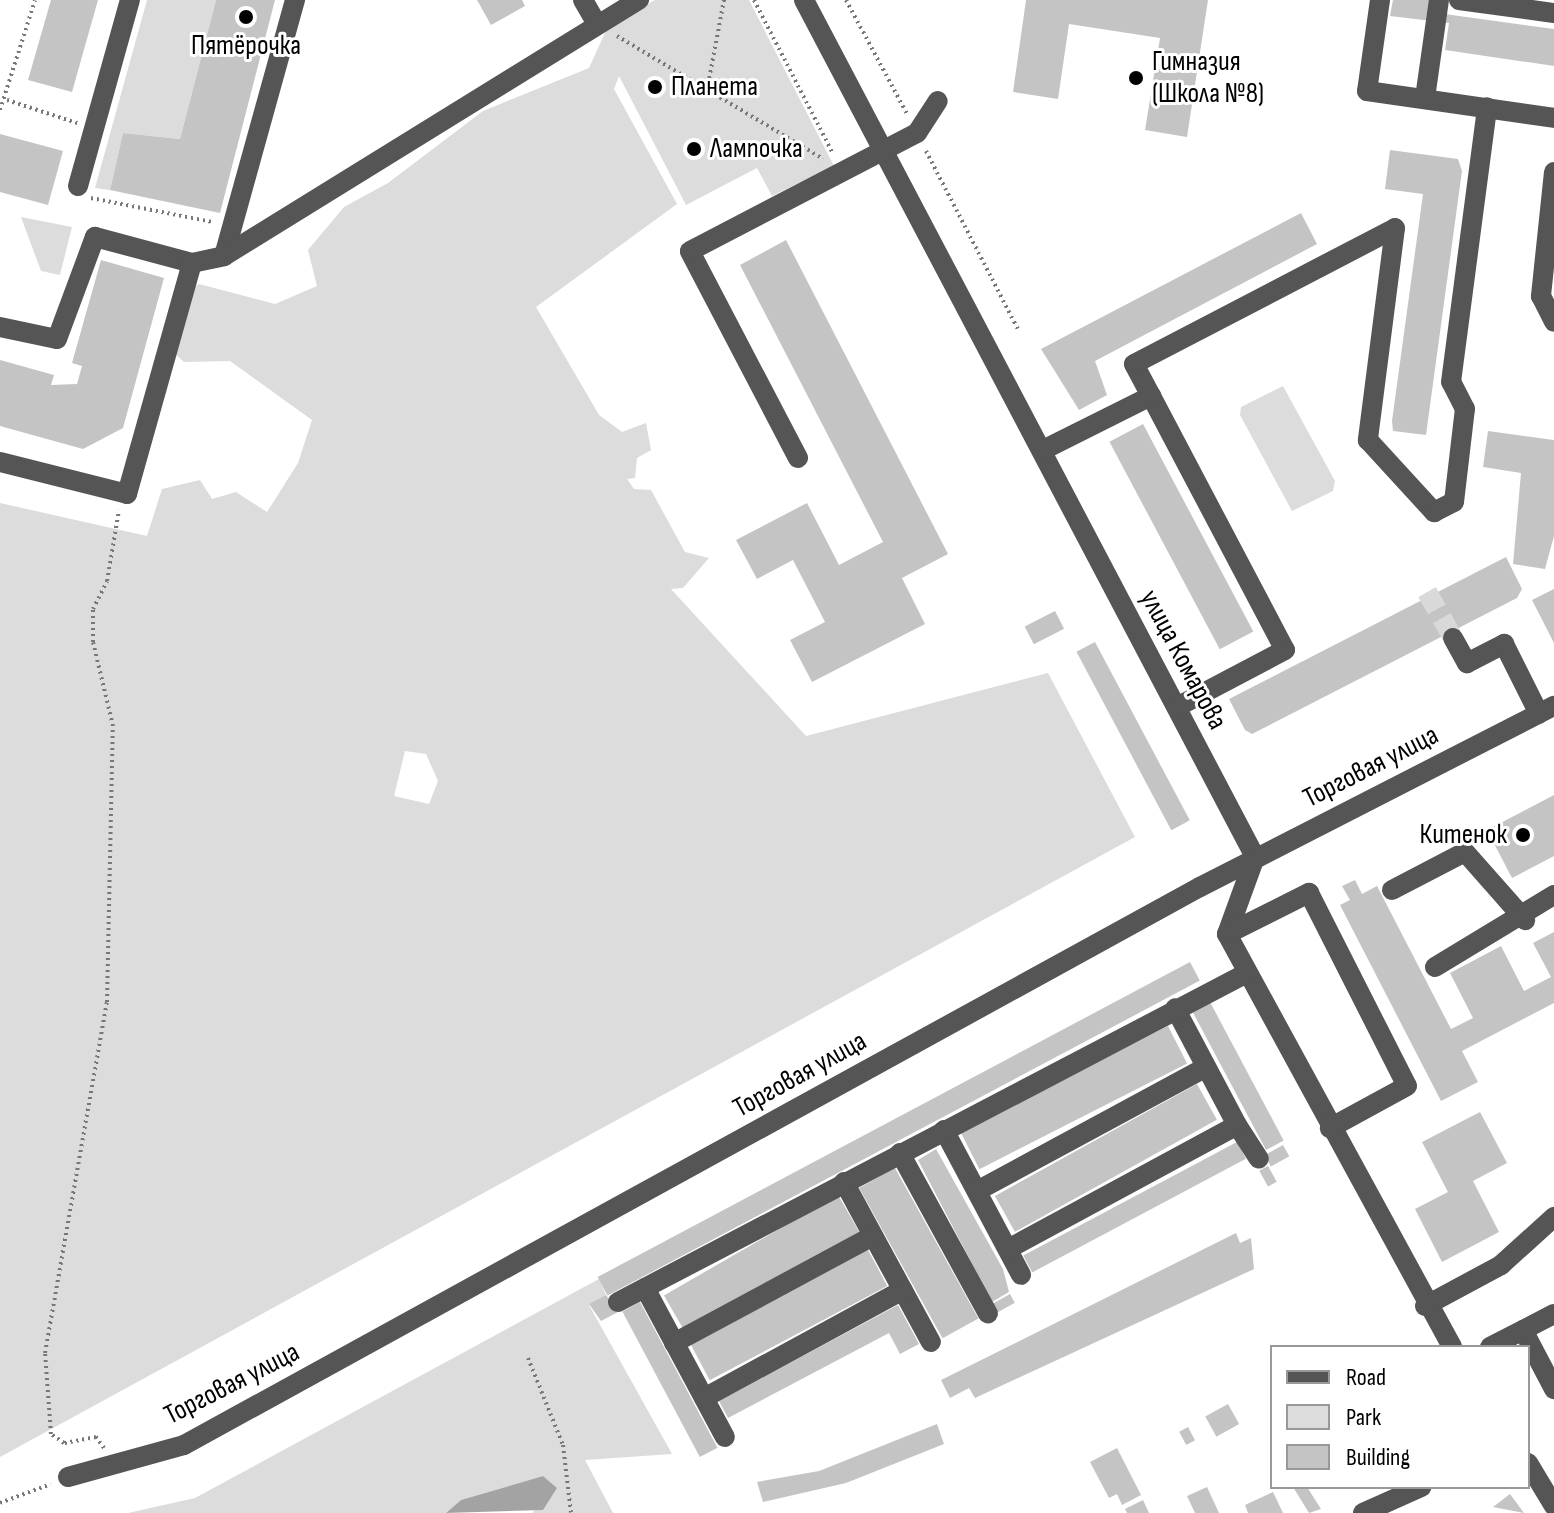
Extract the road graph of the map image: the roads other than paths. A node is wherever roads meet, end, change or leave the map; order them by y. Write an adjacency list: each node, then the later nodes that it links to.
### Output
1 (130, 0): 17 (street)
2 (295, 0): 18 (street)
3 (583, 0): 10 (street)
4 (639, 0): 10 (street)
5 (804, 0): 15 (street, улица Комарова)
6 (1380, 0): 11 (street)
7 (1439, 0): 11 (street)
8 (1459, 0): 9 (street)
9 (1554, 13)
10 (597, 24): 18 (street)
11 (1425, 98): 13 (street)
12 (938, 101): 15 (street)
13 (1487, 107): 14 (street); 23 (street)
14 (1554, 118)
15 (884, 150): 24 (street, улица Комарова); 25 (street)
16 (1554, 172): 20 (street)
17 (80, 191)
18 (224, 256): 19 (street)
19 (192, 263): 22 (street); 26 (street)
20 (1548, 297): 21 (street)
21 (1554, 322)
22 (0, 327)
23 (1151, 396): 24 (street); 28 (street)
24 (1043, 450): 28 (street, улица Комарова)
25 (798, 458)
26 (0, 462)
27 (1453, 638): 29 (street)
28 (1177, 707): 30 (street, улица Комарова)
29 (1546, 710): 30 (street, Торговая улица)
30 (1255, 857): 34 (street); 65 (street, Торговая улица)
31 (1392, 890): 33 (street)
32 (1554, 895): 33 (street)
33 (1525, 920): 35 (street)
34 (1227, 934): 36 (street); 40 (street)
35 (1435, 967)
36 (1247, 973): 37 (street); 40 (street)
37 (1175, 1008): 38 (street); 41 (street)
38 (1206, 1067): 39 (street); 45 (street)
39 (1237, 1125): 43 (street); 48 (street)
40 (1330, 1128): 53 (street)
41 (944, 1130): 42 (street); 45 (street)
42 (900, 1153): 44 (street); 54 (street)
43 (1259, 1159)
44 (844, 1182): 47 (street); 50 (street)
45 (977, 1191): 48 (street)
46 (1554, 1217): 53 (street)
47 (873, 1236): 51 (street); 58 (street)
48 (1008, 1249): 49 (street)
49 (1021, 1275)
50 (645, 1288): 52 (street); 58 (street)
51 (903, 1290): 57 (street); 62 (street)
52 (618, 1302)
53 (1425, 1306): 59 (street)
54 (988, 1314)
55 (1554, 1314): 56 (street)
56 (1523, 1330): 60 (street); 61 (street)
57 (931, 1342)
58 (674, 1343): 62 (street)
59 (1451, 1345)
60 (1494, 1345)
61 (1554, 1389)
62 (704, 1398): 63 (street)
63 (725, 1437)
64 (1530, 1466): 67 (street)
65 (68, 1477)
66 (1417, 1489): 68 (street)
67 (1554, 1506)
68 (1363, 1513)

